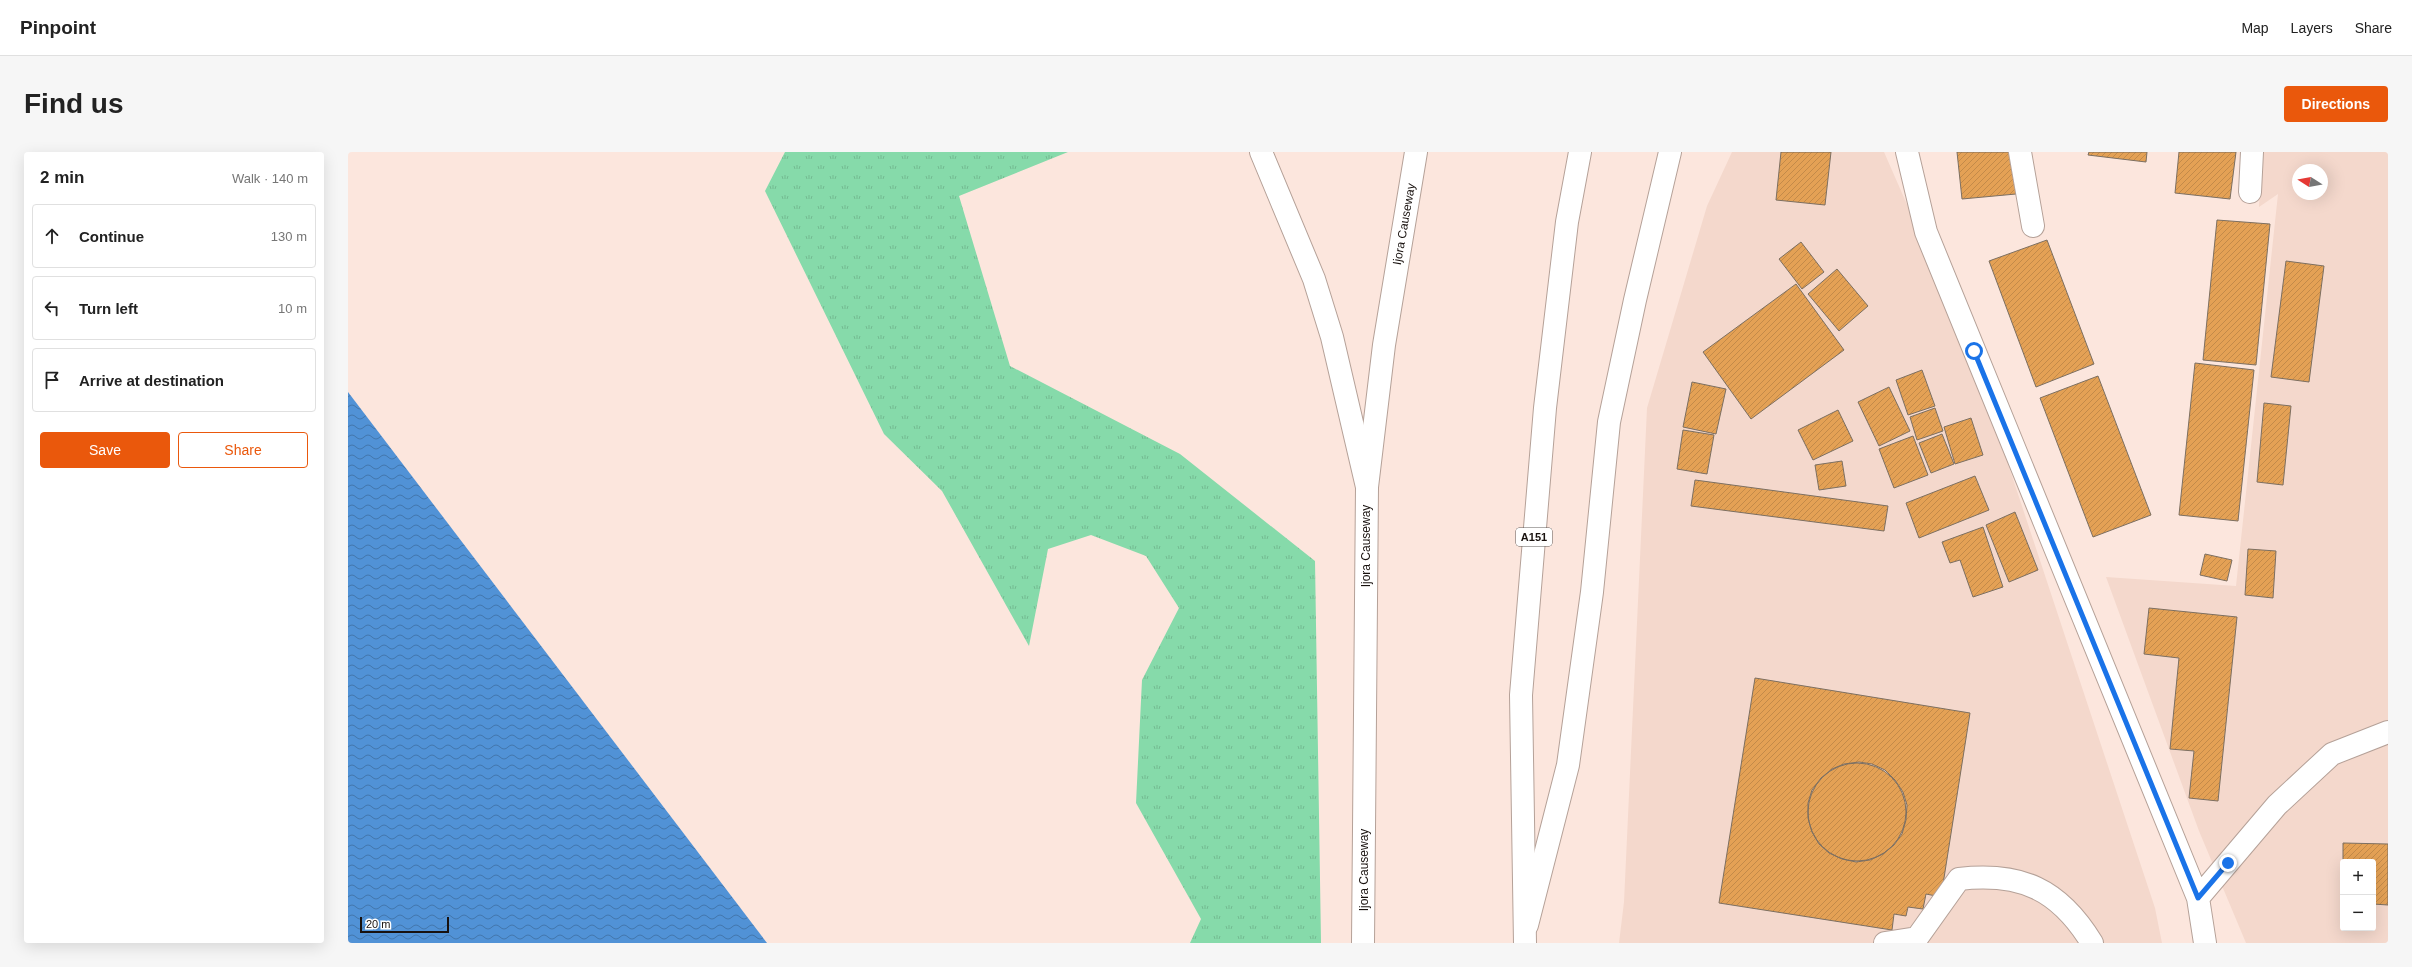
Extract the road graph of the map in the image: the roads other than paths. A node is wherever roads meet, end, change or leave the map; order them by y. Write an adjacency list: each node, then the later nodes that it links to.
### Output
1 (1261, 152): 10 (main road)
2 (1416, 152): 10 (main road, Ijora Causeway)
3 (1580, 152): 13 (main road, A151)
4 (1670, 152): 13 (main road)
5 (1907, 152): 12 (main road)
6 (2020, 152): 9 (main road)
7 (2252, 152): 8 (main road)
8 (2250, 192)
9 (2033, 226)
10 (1367, 487): 14 (main road, Ijora Causeway)
11 (2388, 732): 12 (main road)
12 (2198, 898): 17 (main road)
13 (1526, 934)
14 (1363, 943)
15 (1885, 943): 16 (main road)
16 (2092, 943)
17 (2205, 943)

